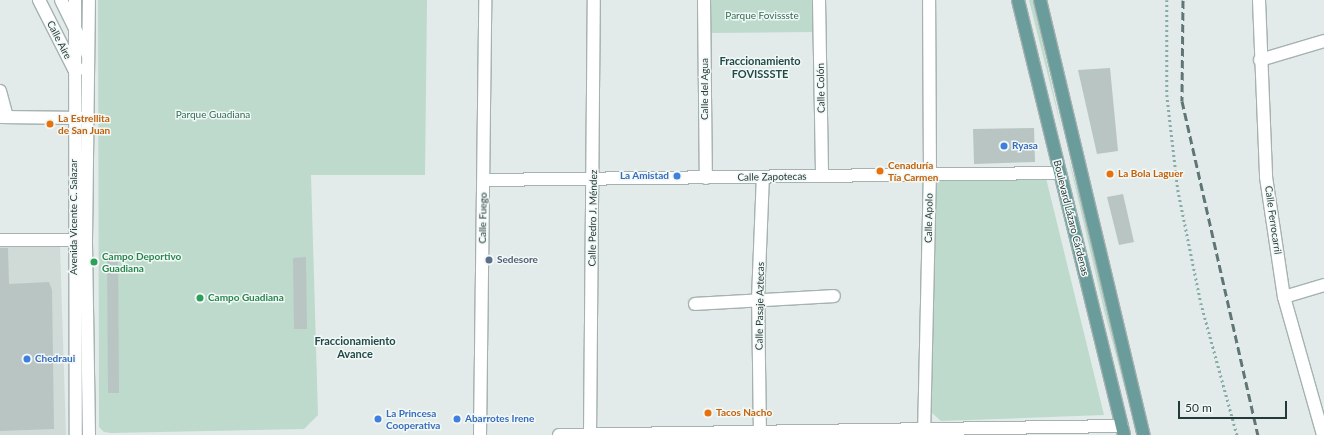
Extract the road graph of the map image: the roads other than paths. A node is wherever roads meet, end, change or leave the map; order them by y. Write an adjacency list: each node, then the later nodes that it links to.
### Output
1 (39, 0): 17 (street, Calle Aire)
2 (62, 0): 13 (street, Calle Aire)
3 (75, 0): 13 (street, Avenida Vicente C. Salazar)
4 (89, 0): 15 (street, Avenida Vicente C. Salazar)
5 (485, 0): 29 (street, Calle Fuego)
6 (594, 0): 28 (street, Calle Pedro J. Méndez)
7 (704, 0): 27 (street, Calle del Agua)
8 (819, 0): 24 (street, Calle Colón)
9 (929, 0): 25 (street, Calle Apolo)
10 (1018, 0): 23 (main road, Boulevard Lázaro Cárdenas)
11 (1040, 0): 46 (main road, Boulevard Lázaro Cárdenas)
12 (1259, 0): 16 (street, Calle Ferrocarril)
13 (74, 27): 15 (street, Calle Aire); 17 (street, Avenida Vicente C. Salazar)
14 (1324, 41): 16 (street)
15 (88, 55): 18 (street, Avenida Vicente C. Salazar)
16 (1260, 60): 35 (street, Calle Ferrocarril)
17 (74, 69): 18 (street, Calle Aire); 21 (street, Avenida Vicente C. Salazar)
18 (87, 69): 22 (street, Avenida Vicente C. Salazar)
19 (0, 91): 20 (street)
20 (4, 117): 21 (street)
21 (74, 117): 22 (street); 31 (street, Avenida Vicente C. Salazar)
22 (87, 118): 32 (street, Avenida Vicente C. Salazar)
23 (1060, 173): 25 (street, Calle Zapotecas); 38 (main road, Boulevard Lázaro Cárdenas)
24 (822, 175): 25 (street, Calle Zapotecas); 26 (street, Calle Zapotecas)
25 (930, 176): 39 (street, Calle Apolo)
26 (763, 177): 27 (street, Calle Zapotecas); 36 (street, Calle Pasaje Aztecas)
27 (706, 178): 28 (street, Calle Zapotecas)
28 (594, 179): 29 (street, Calle Zapotecas); 45 (street, Calle Pedro J. Méndez)
29 (484, 180): 43 (street, Calle Fuego)
30 (0, 240): 31 (street)
31 (74, 240): 32 (street); 41 (street, Avenida Vicente C. Salazar)
32 (86, 240): 42 (street, Avenida Vicente C. Salazar)
33 (1324, 285): 35 (street)
34 (834, 296): 36 (street)
35 (1284, 297): 47 (street, Calle Ferrocarril)
36 (758, 299): 37 (street); 40 (street, Calle Pasaje Aztecas)
37 (695, 304)
38 (1123, 431): 39 (street)
39 (924, 432): 40 (street)
40 (760, 433): 45 (street)
41 (76, 435)
42 (89, 435)
43 (480, 435)
44 (559, 435): 45 (street)
45 (590, 435)
46 (1144, 435)
47 (1323, 435)

